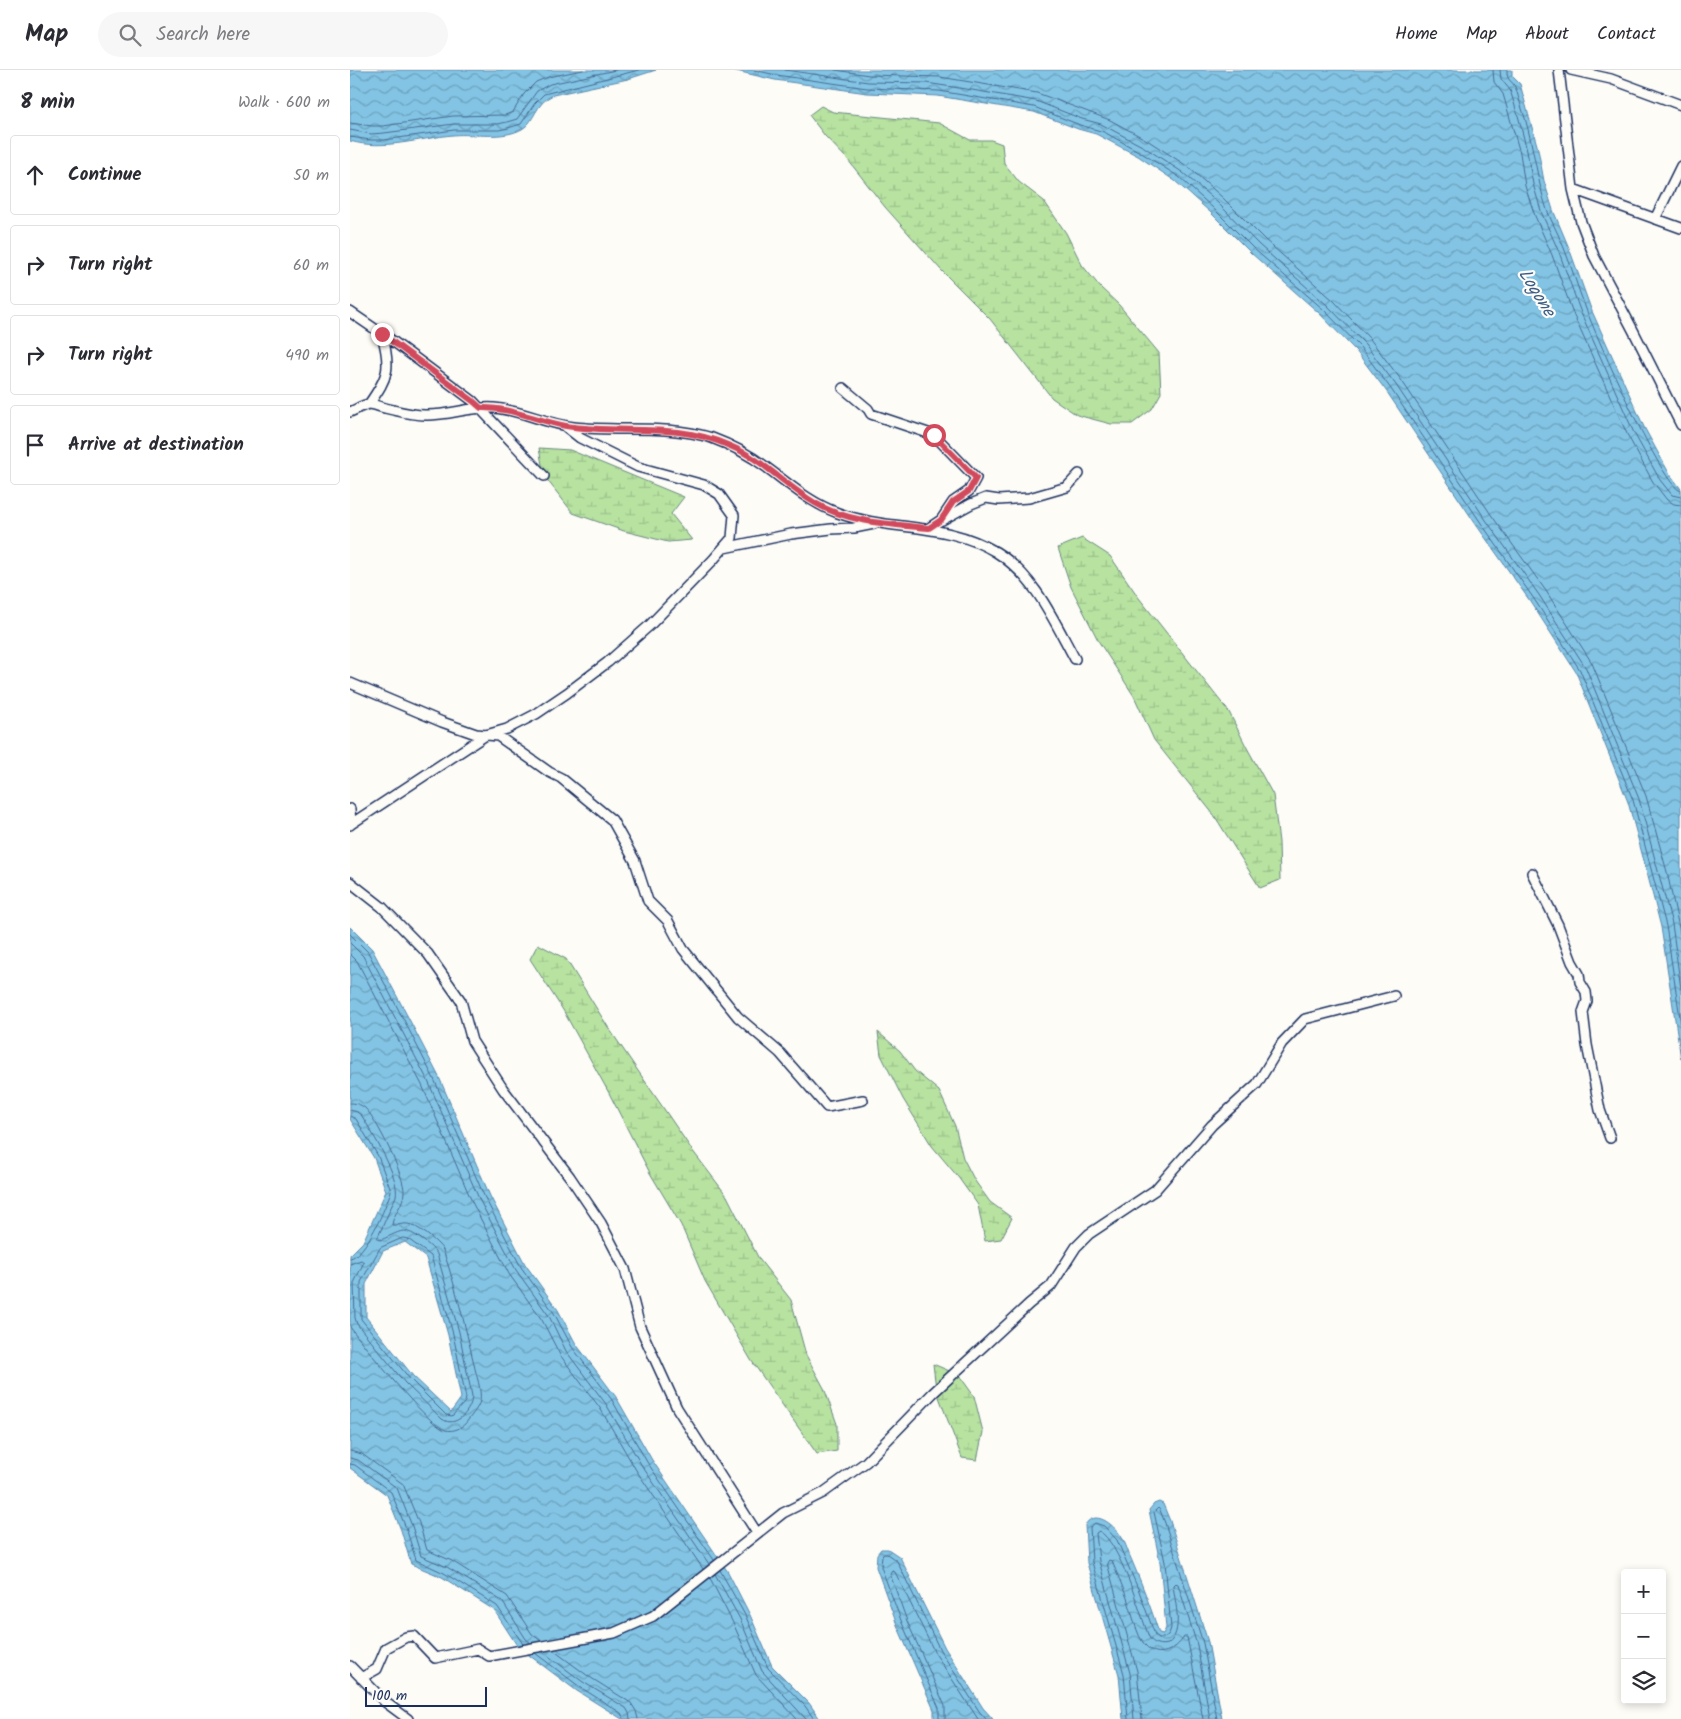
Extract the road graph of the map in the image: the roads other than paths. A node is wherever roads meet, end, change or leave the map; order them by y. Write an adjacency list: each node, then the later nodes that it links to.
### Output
1 (1559, 70): 5 (street)
2 (1570, 70): 3 (street)
3 (1681, 105)
4 (1681, 166): 6 (street)
5 (1573, 189): 6 (street); 15 (street)
6 (1655, 219): 7 (street)
7 (1681, 228)
8 (350, 312): 9 (street)
9 (382, 334): 11 (street); 12 (street)
10 (843, 388): 18 (street)
11 (369, 404): 12 (street); 13 (street)
12 (481, 408): 14 (street); 17 (street)
13 (350, 412)
14 (564, 425): 19 (street); 21 (street)
15 (1681, 425)
16 (1080, 474): 18 (street)
17 (544, 476)
18 (941, 520): 20 (street)
19 (881, 523): 20 (street); 21 (street)
20 (929, 528): 22 (street)
21 (724, 548): 24 (street)
22 (1076, 659)
23 (350, 683): 24 (street)
24 (486, 735): 26 (street); 30 (street)
25 (350, 809): 26 (street)
26 (351, 825)
27 (1532, 874): 31 (street)
28 (350, 882): 32 (street)
29 (1394, 996): 32 (street)
30 (863, 1100)
31 (1610, 1138)
32 (757, 1533): 34 (street)
33 (350, 1666): 34 (street)
34 (361, 1678): 35 (street)
35 (408, 1719)

